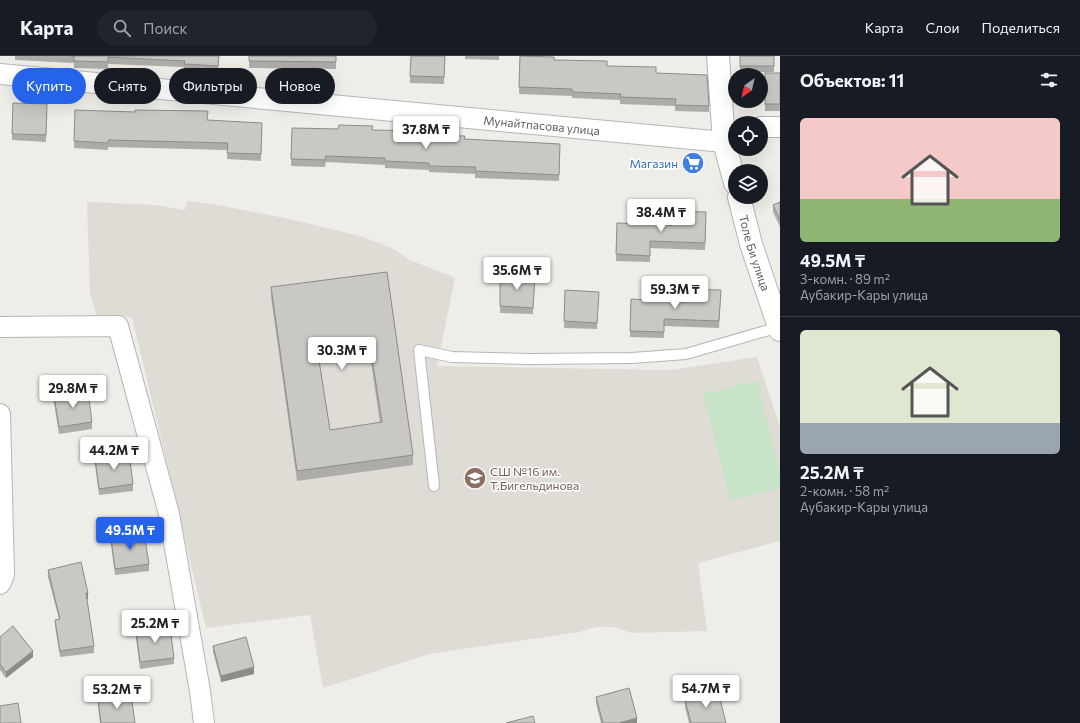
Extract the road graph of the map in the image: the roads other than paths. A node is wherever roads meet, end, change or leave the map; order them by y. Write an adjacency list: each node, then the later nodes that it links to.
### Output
1 (718, 56): 5 (street)
2 (0, 74): 5 (street, Мунайтпасова улица)
3 (768, 127): 4 (street)
4 (780, 127)
5 (728, 131)
6 (740, 204): 8 (street, Толе Би улица)
7 (0, 327): 12 (street)
8 (780, 329): 10 (lane)
9 (0, 414): 11 (street)
10 (434, 486)
11 (0, 584)
12 (204, 723)

